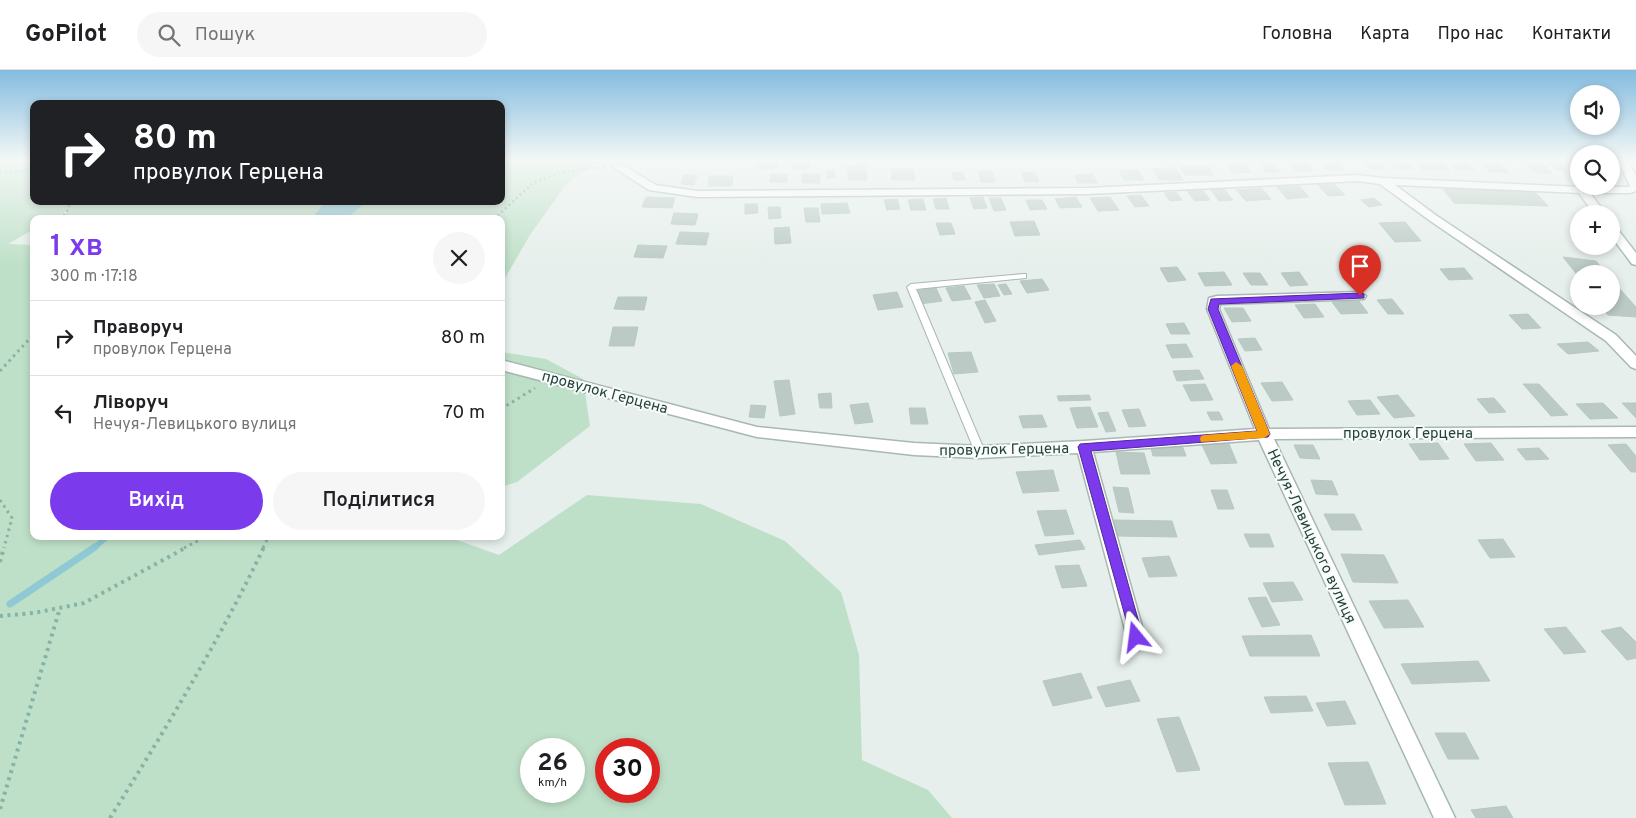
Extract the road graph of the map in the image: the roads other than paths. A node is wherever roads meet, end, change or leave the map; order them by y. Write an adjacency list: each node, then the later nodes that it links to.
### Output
1 (1403, 196): 6 (street)
2 (1620, 240): 3 (street)
3 (1636, 261)
4 (1023, 276): 11 (lane)
5 (1360, 296): 9 (street, Нечуя-Левицького вулиця)
6 (1636, 364)
7 (505, 365): 11 (street, провулок Герцена)
8 (1636, 432): 9 (street, провулок Герцена)
9 (1264, 434): 10 (street, провулок Герцена); 13 (street, Нечуя-Левицького вулиця)
10 (1084, 447): 11 (street, провулок Герцена); 12 (street)
11 (980, 452)
12 (1136, 637)
13 (1445, 818)

